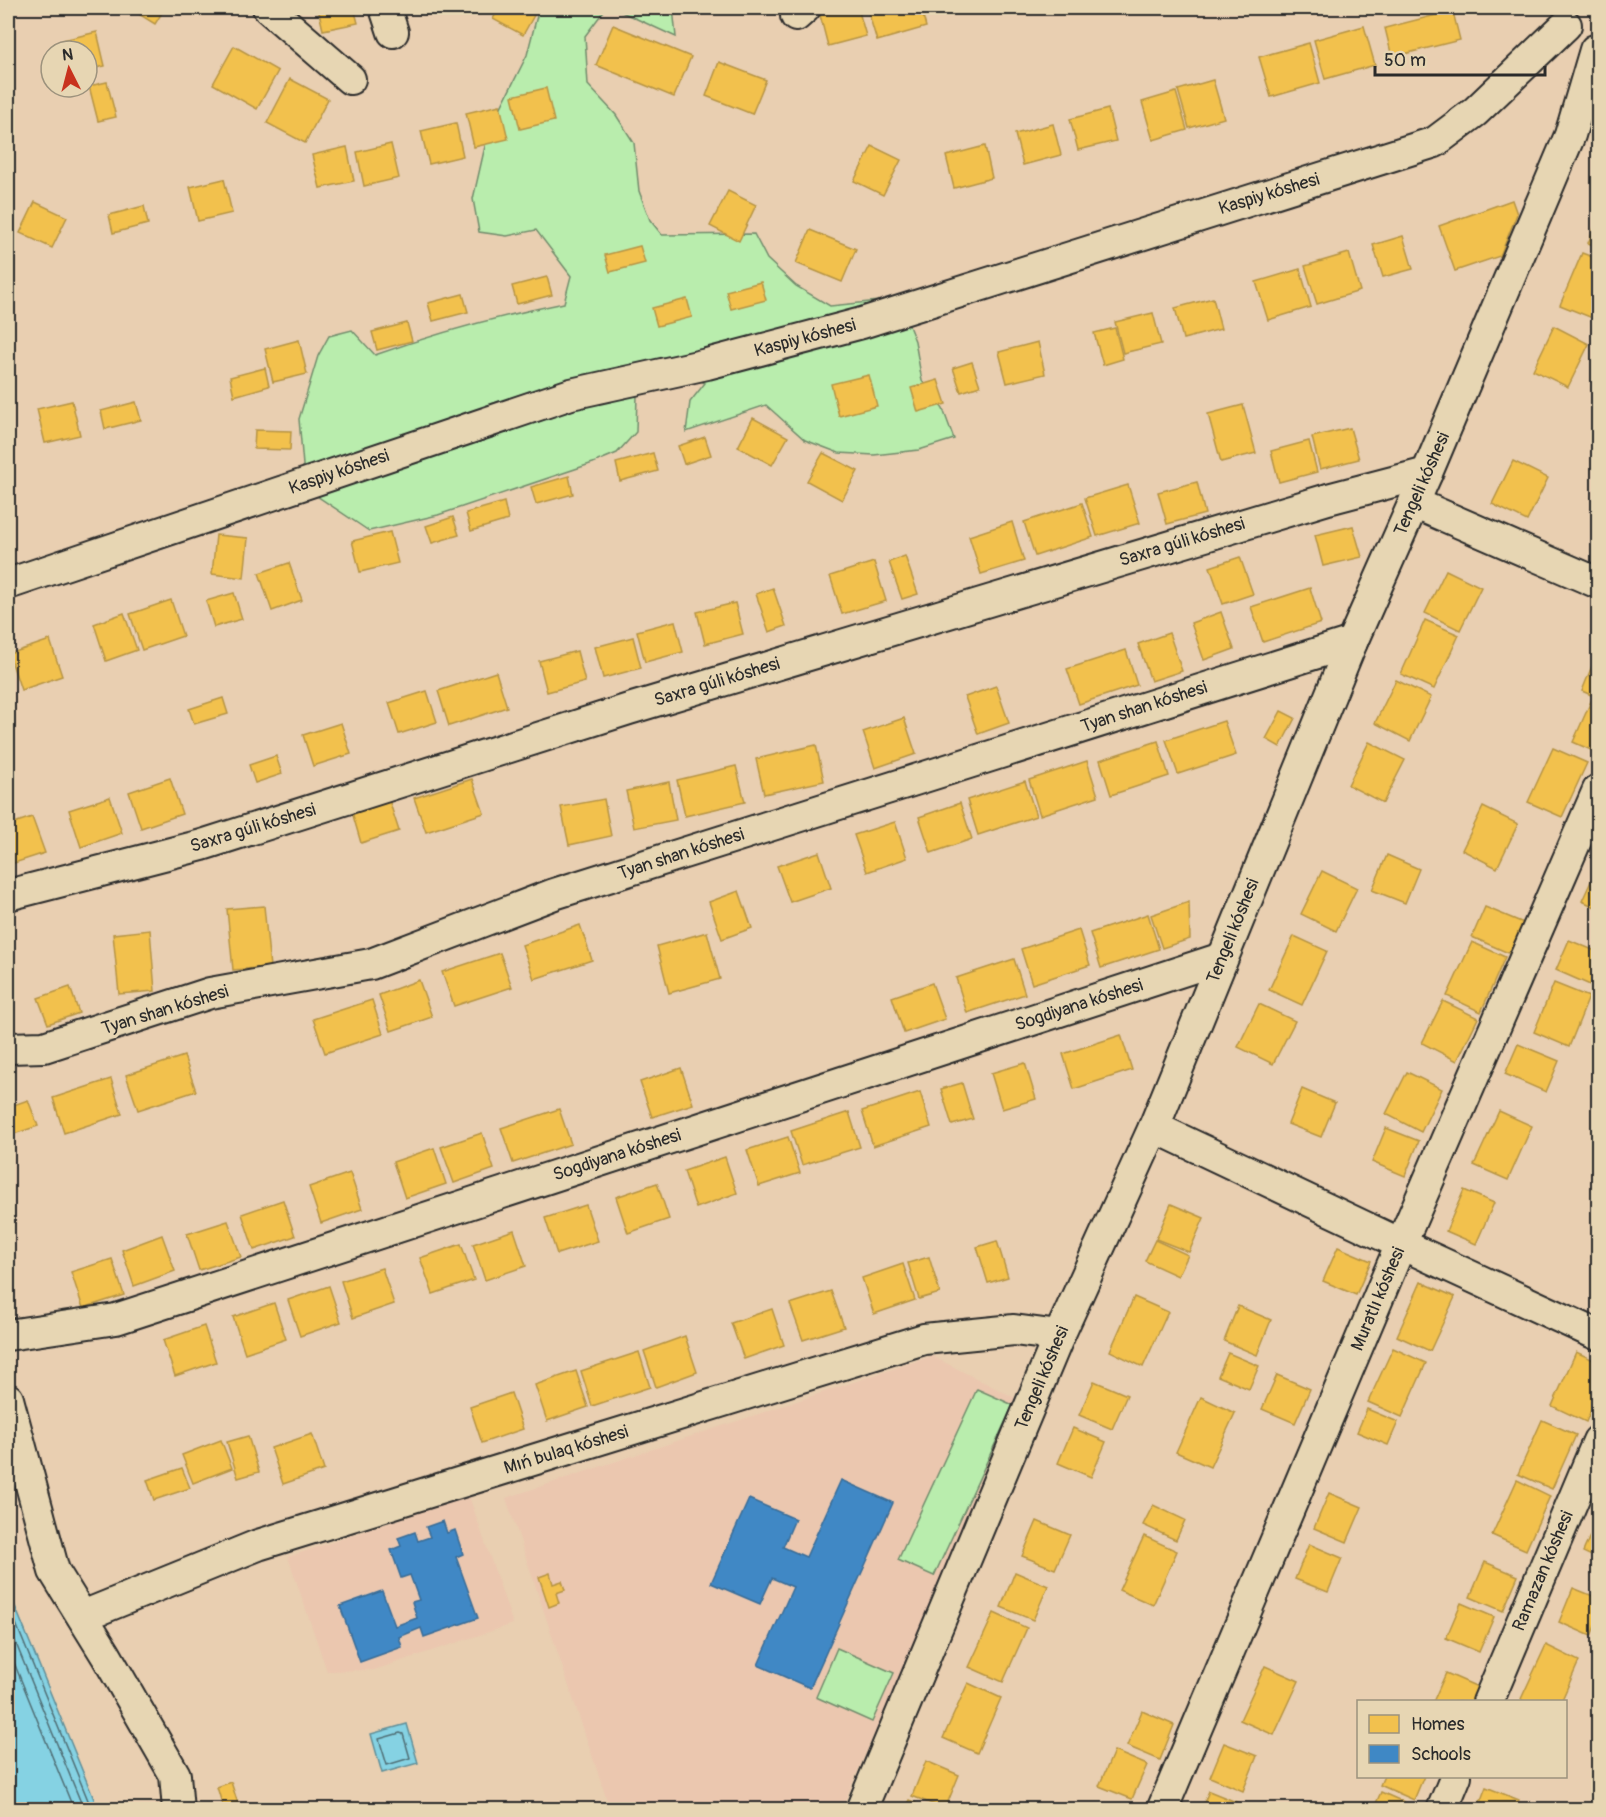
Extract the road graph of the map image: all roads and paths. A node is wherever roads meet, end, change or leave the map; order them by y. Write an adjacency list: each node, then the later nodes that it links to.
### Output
1 (268, 8): 4 (street)
2 (1558, 16): 3 (street); 8 (street, Kaspiy kóshesi)
3 (1597, 51): 5 (street, Tengeli kóshesi)
4 (350, 79)
5 (1427, 473): 6 (street, Tengeli kóshesi); 11 (street, Saxra gúli kóshesi)
6 (1414, 503): 7 (street); 9 (street, Tengeli kóshesi)
7 (1599, 583)
8 (8, 584)
9 (1352, 642): 12 (street, Tengeli kóshesi); 13 (street, Tyan shan kóshesi)
10 (1599, 790): 15 (street, Muratlı kóshesi)
11 (8, 896)
12 (1222, 958): 14 (street, Tengeli kóshesi); 16 (street, Sogdiyana kóshesi)
13 (8, 1048)
14 (1154, 1127): 15 (street); 18 (street, Tengeli kóshesi)
15 (1401, 1244): 17 (street); 26 (street, Muratlı kóshesi)
16 (8, 1335)
17 (1599, 1335)
18 (1059, 1336): 21 (street, Mıń bulaq kóshesi); 25 (street, Tengeli kóshesi)
19 (8, 1399): 21 (street)
20 (1599, 1441): 22 (street, Ramazan kóshesi)
21 (83, 1616): 24 (street)
22 (1488, 1700)
23 (1455, 1778): 27 (street)
24 (178, 1809)
25 (861, 1809)
26 (1162, 1809)
27 (1442, 1809)

